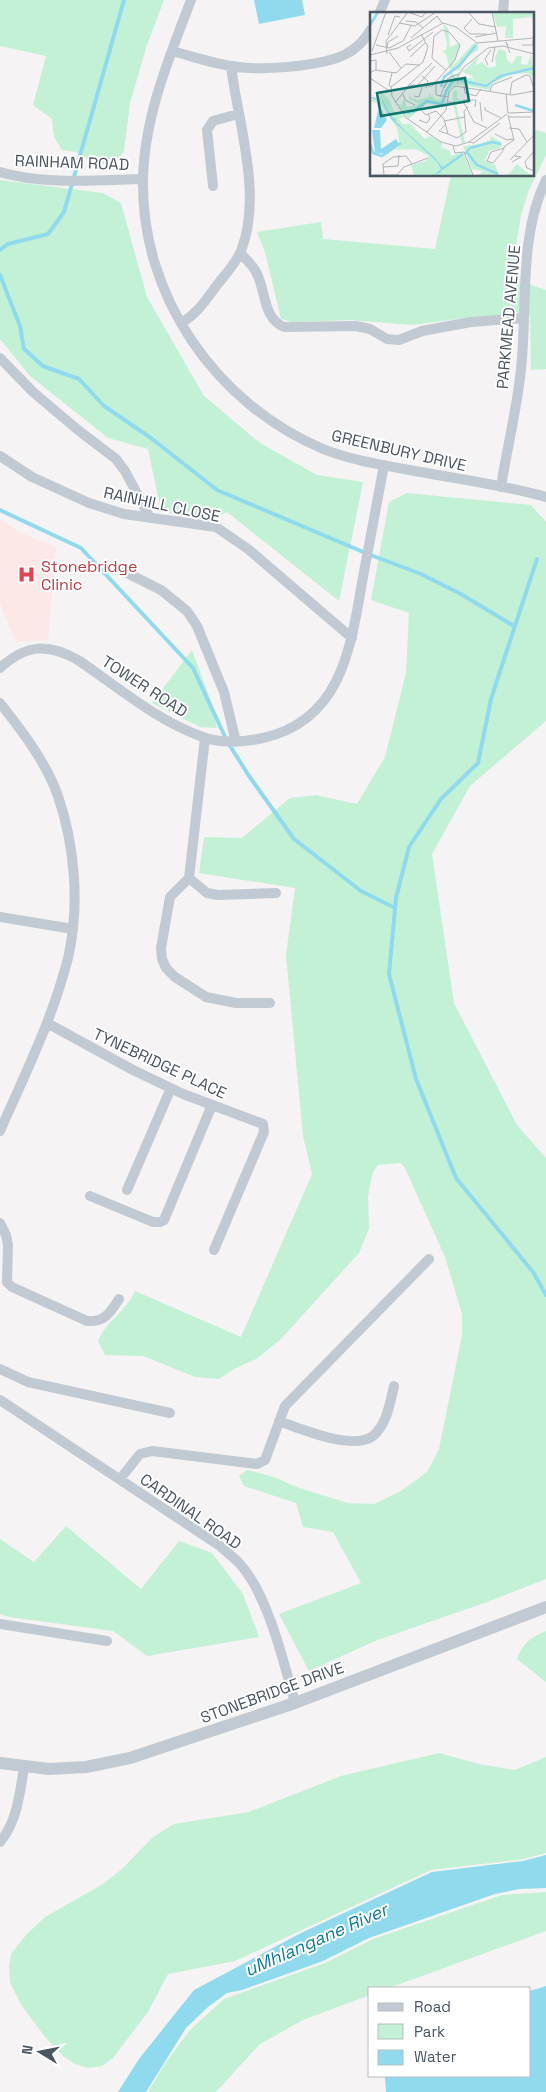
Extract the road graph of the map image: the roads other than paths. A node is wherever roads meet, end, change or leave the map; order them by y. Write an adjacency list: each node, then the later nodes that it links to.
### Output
1 (191, 0): 5 (street, GREENBURY DRIVE)
2 (385, 0): 3 (street)
3 (380, 12)
4 (370, 30): 6 (street)
5 (172, 50): 6 (street); 9 (street, GREENBURY DRIVE)
6 (231, 66): 7 (street)
7 (238, 114): 11 (street); 12 (street)
8 (0, 172): 9 (street, RAINHAM ROAD)
9 (143, 179): 14 (street, GREENBURY DRIVE)
10 (546, 180): 13 (street, PARKMEAD AVENUE)
11 (213, 186)
12 (240, 253): 13 (street); 14 (street)
13 (524, 318): 18 (street, PARKMEAD AVENUE)
14 (181, 323): 17 (street, GREENBURY DRIVE)
15 (0, 358): 20 (street)
16 (0, 456): 20 (street, RAINHILL CLOSE)
17 (384, 465): 18 (street, GREENBURY DRIVE); 22 (street, TOWER ROAD)
18 (500, 487): 19 (street, GREENBURY DRIVE)
19 (546, 497)
20 (150, 518): 22 (street, RAINHILL CLOSE)
21 (125, 572): 26 (street)
22 (352, 638): 26 (street, TOWER ROAD)
23 (0, 668): 25 (street, TOWER ROAD)
24 (0, 703): 30 (street)
25 (205, 738): 26 (street, TOWER ROAD); 27 (street)
26 (236, 742)
27 (189, 878): 28 (street); 31 (street)
28 (276, 893)
29 (0, 917): 30 (street)
30 (73, 929): 32 (street)
31 (270, 1003)
32 (47, 1023): 33 (street, TYNEBRIDGE PLACE); 35 (street)
33 (172, 1088): 34 (street, TYNEBRIDGE PLACE); 36 (street)
34 (212, 1106): 37 (street); 39 (street, TYNEBRIDGE PLACE)
35 (0, 1131)
36 (126, 1190)
37 (90, 1196)
38 (0, 1223): 41 (street)
39 (214, 1250)
40 (429, 1259): 46 (street)
41 (119, 1300)
42 (0, 1369): 45 (street)
43 (394, 1386): 46 (street)
44 (0, 1400): 47 (street, CARDINAL ROAD)
45 (170, 1413)
46 (279, 1421): 47 (street)
47 (120, 1479): 51 (street, CARDINAL ROAD)
48 (546, 1607): 51 (street, STONEBRIDGE DRIVE)
49 (0, 1624): 50 (street)
50 (107, 1641)
51 (295, 1703): 53 (street, STONEBRIDGE DRIVE)
52 (0, 1764): 53 (street, STONEBRIDGE DRIVE)
53 (24, 1767): 54 (street)
54 (0, 1842)

